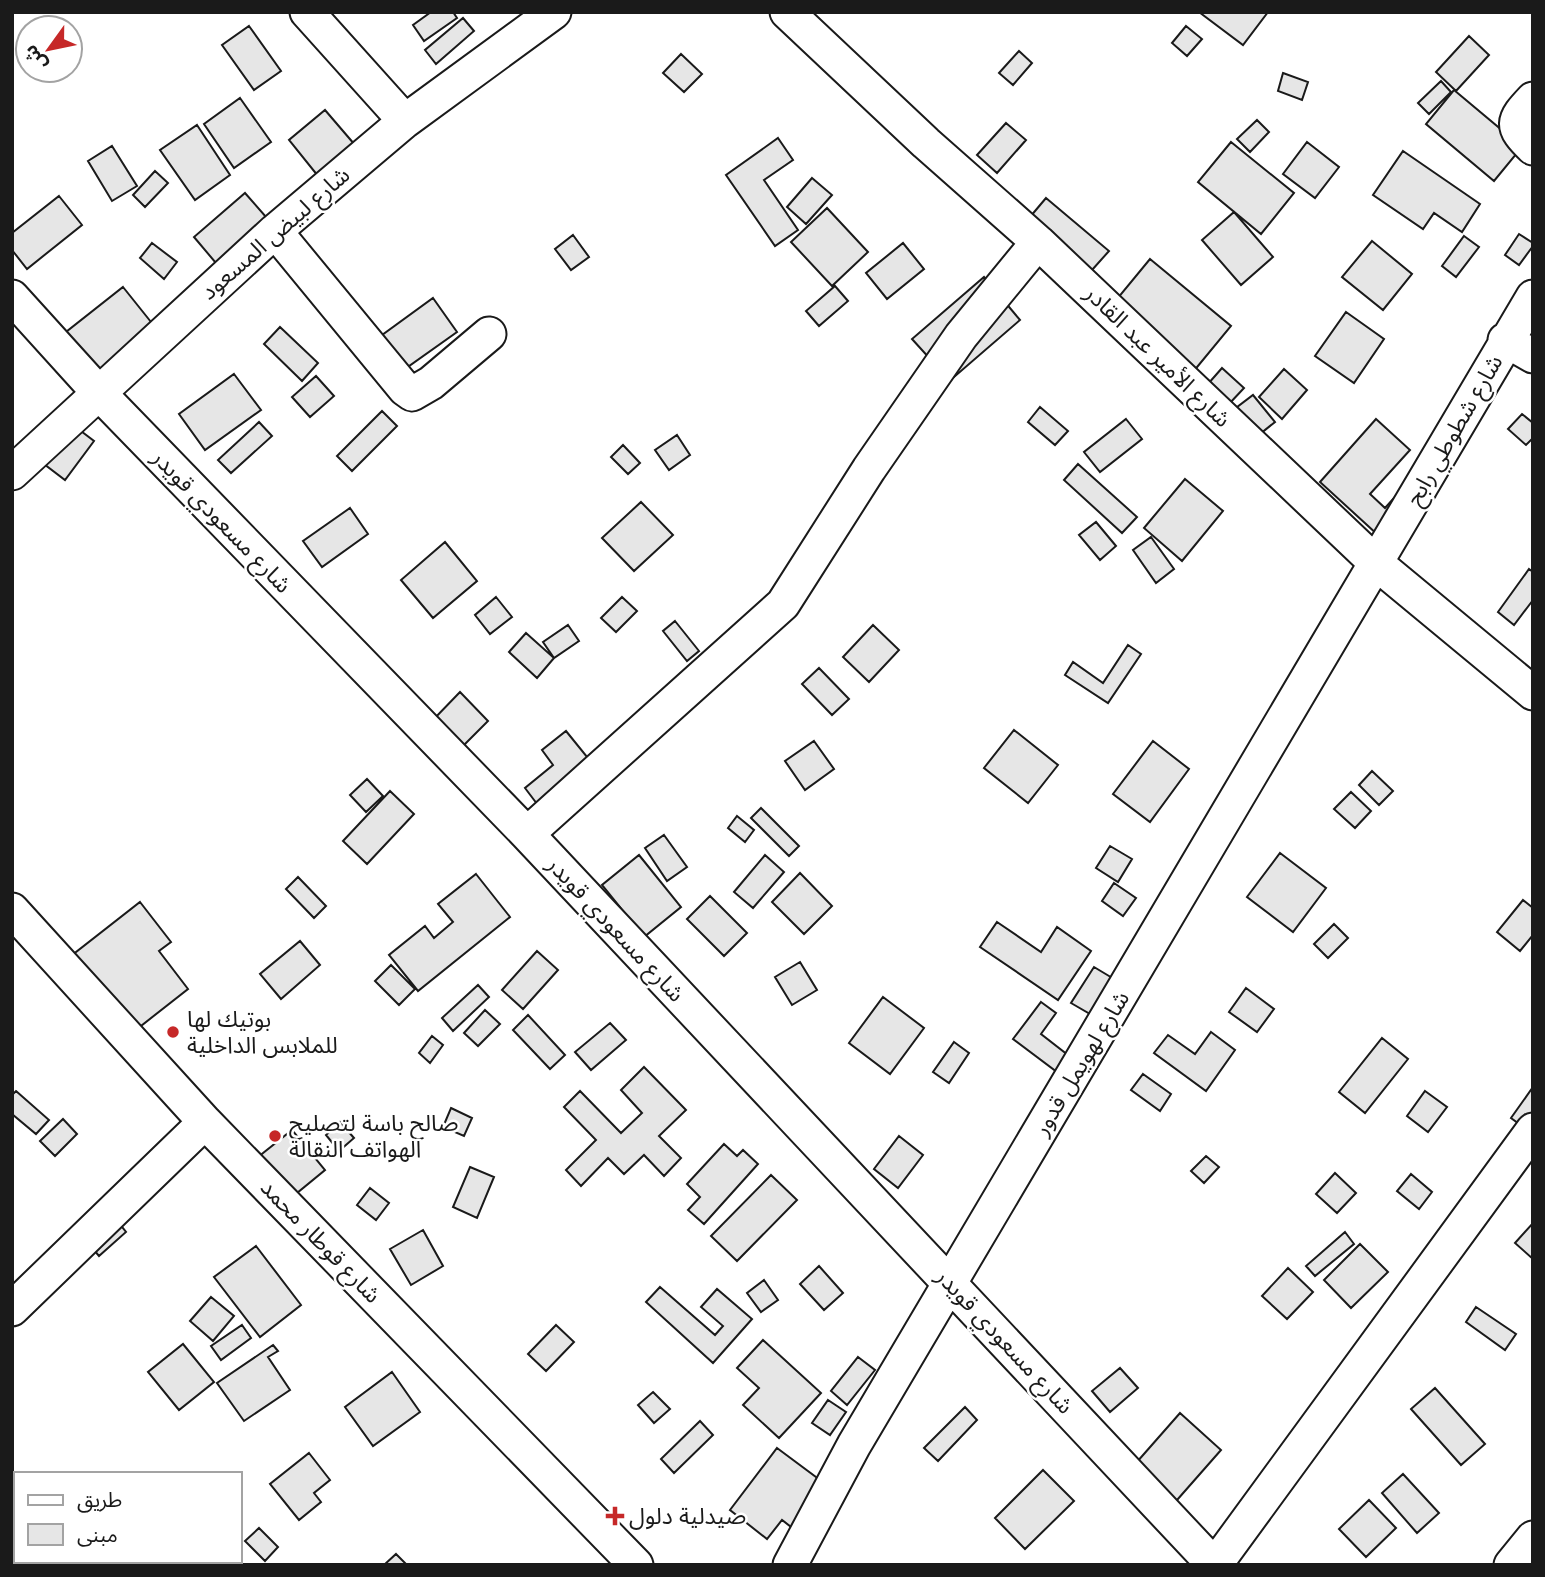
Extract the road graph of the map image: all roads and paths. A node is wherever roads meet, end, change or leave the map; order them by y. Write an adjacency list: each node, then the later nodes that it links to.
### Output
1 (307, 12): 5 (street)
2 (554, 12): 5 (street, شارع لبيض المسعود)
3 (788, 12): 8 (street, شارع الأمير عبد القادر)
4 (1533, 99): 6 (street)
5 (405, 121): 7 (street, شارع لبيض المسعود)
6 (1533, 148)
7 (275, 231): 11 (street); 13 (street, شارع لبيض المسعود)
8 (1038, 242): 15 (street, شارع الأمير عبد القادر); 17 (street)
9 (1533, 297): 12 (street, شارع شطوطي رابح)
10 (12, 298): 13 (street, شارع مسعودي قويدر)
11 (489, 334)
12 (1519, 348): 15 (street, شارع شطوطي رابح)
13 (99, 393): 14 (street, شارع لبيض المسعود); 17 (street, شارع مسعودي قويدر)
14 (12, 473)
15 (1376, 563): 16 (street, شارع الأمير عبد القادر); 21 (street, شارع لهويمل قدور)
16 (1533, 693)
17 (527, 834): 21 (street, شارع مسعودي قويدر)
18 (12, 910): 19 (street, شارع قوطار محمد)
19 (205, 1122): 22 (street); 24 (street, شارع قوطار محمد)
20 (1533, 1130): 26 (street)
21 (950, 1283): 25 (street, شارع لهويمل قدور); 26 (street, شارع مسعودي قويدر)
22 (12, 1309)
23 (1533, 1538): 27 (street)
24 (636, 1565)
25 (790, 1565)
26 (1214, 1565)
27 (1511, 1565)

